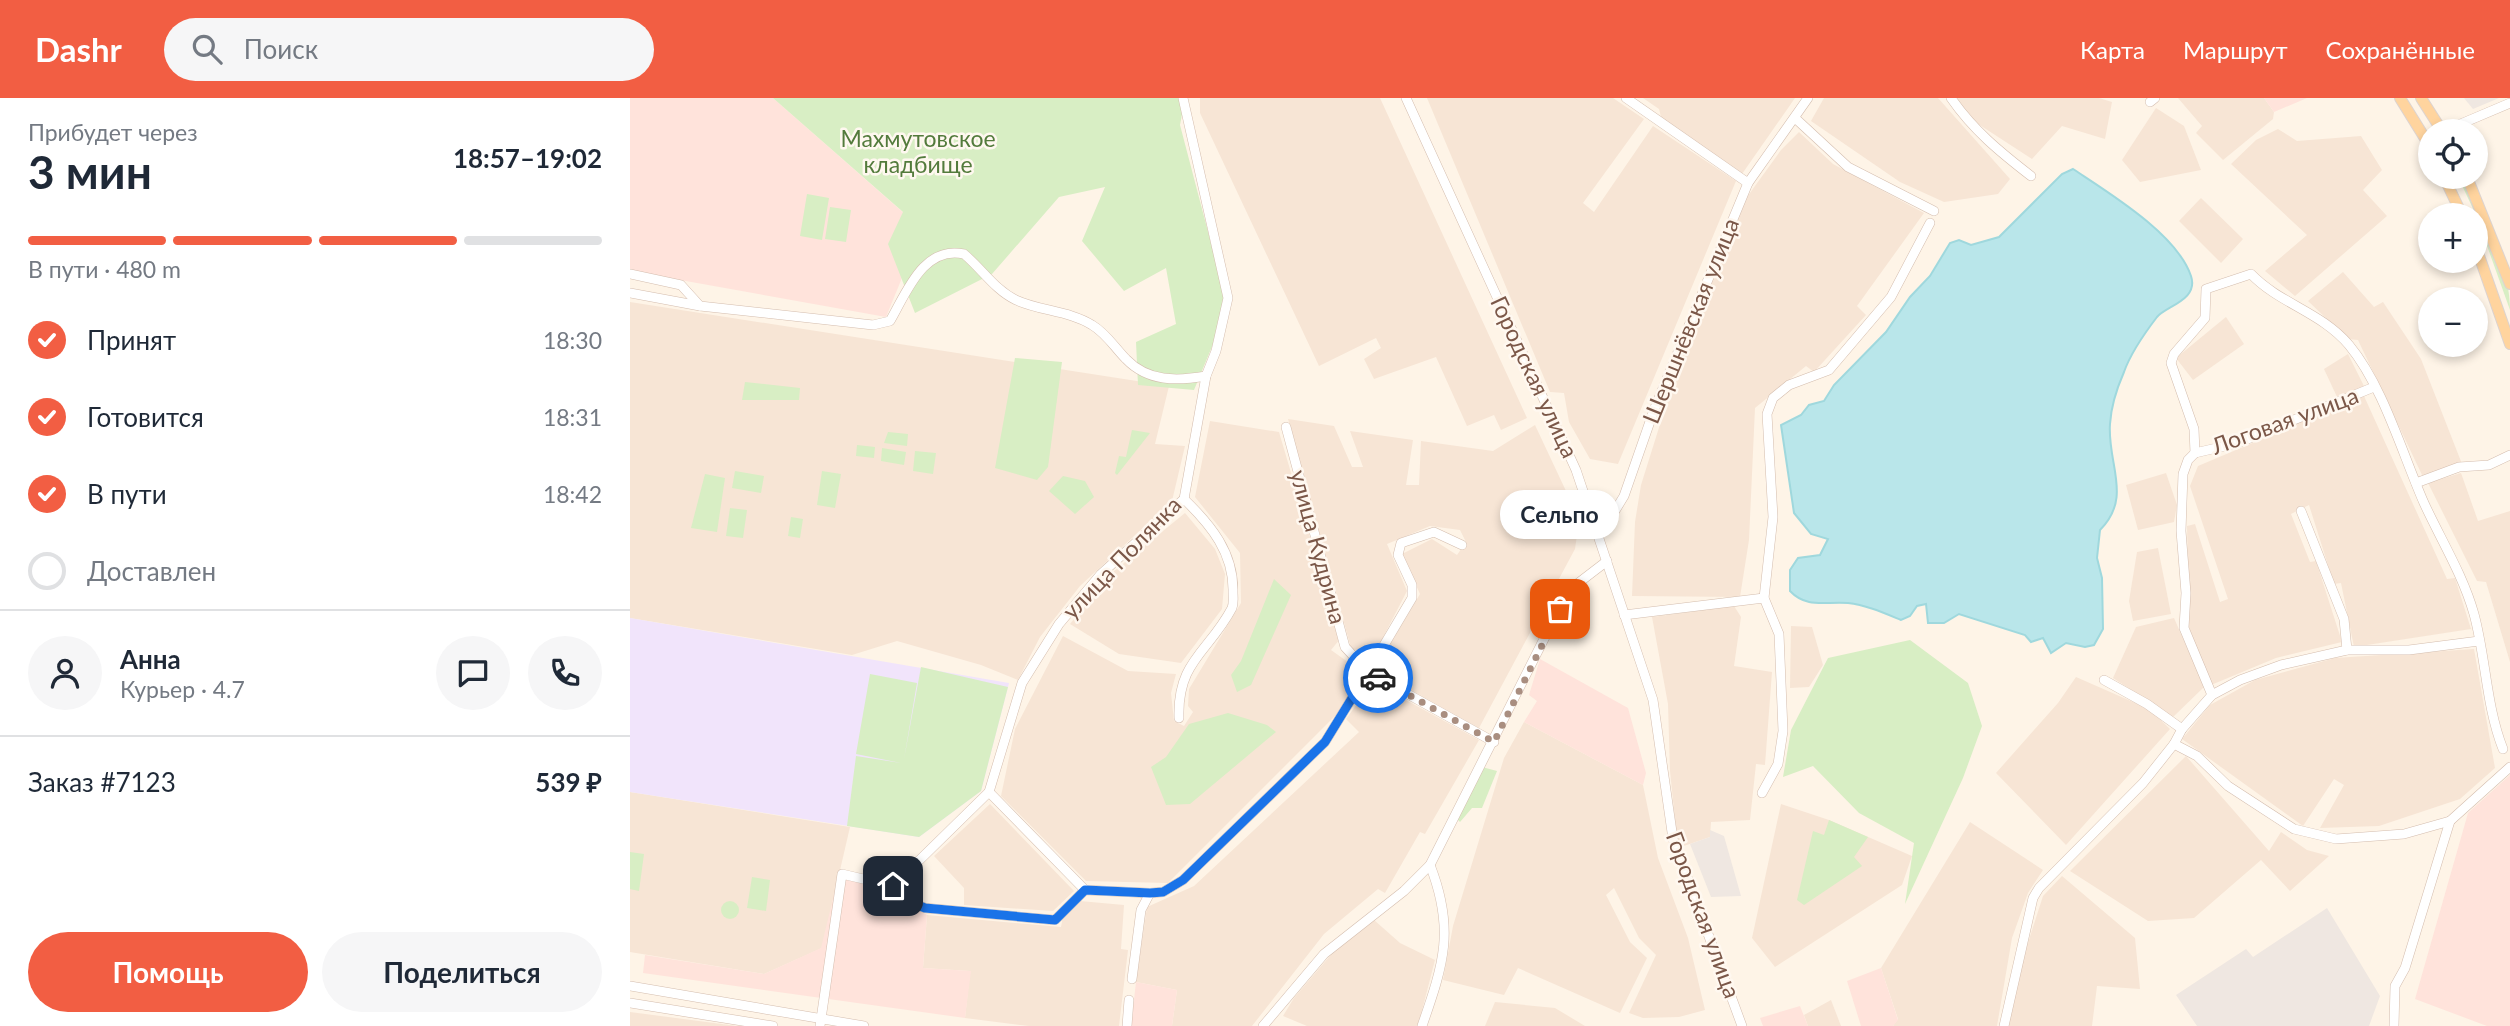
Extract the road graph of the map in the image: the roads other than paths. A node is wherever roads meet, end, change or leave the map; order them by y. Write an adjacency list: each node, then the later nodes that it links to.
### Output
1 (1183, 98): 26 (street, улица Полянка)
2 (1406, 98): 34 (street, Городская улица)
3 (1626, 98): 14 (street)
4 (1808, 98): 9 (street, Шершнёвская улица)
5 (1951, 98): 13 (street)
6 (2400, 98): 12 (main road)
7 (2421, 98): 10 (main road)
8 (2510, 103): 11 (street)
9 (1794, 118): 14 (street, Шершнёвская улица); 16 (street)
10 (2435, 119)
11 (2472, 119)
12 (2418, 127)
13 (2031, 176)
14 (1748, 183): 34 (street, Шершнёвская улица)
15 (2472, 189): 21 (main road)
16 (1934, 211)
17 (1930, 223): 37 (street)
18 (2485, 273): 25 (main road)
19 (630, 274): 20 (street)
20 (669, 281): 23 (street); 24 (street)
21 (2510, 284)
22 (630, 293): 23 (street)
23 (667, 300): 24 (street)
24 (700, 306): 26 (street)
25 (2510, 344)
26 (1206, 376): 32 (street, улица Полянка)
27 (2374, 387): 29 (street, Логовая улица); 29 (street, Логовая улица); 31 (street, Логовая улица)
28 (1286, 427): 41 (street, улица Кудрина)
29 (2195, 453): 44 (street, Логовая улица)
30 (2510, 455): 31 (street)
31 (2416, 483): 39 (street, Логовая улица)
32 (1184, 499): 45 (street); 51 (street, улица Полянка)
33 (2301, 511): 40 (street)
34 (1598, 528): 36 (street, Городская улица)
35 (1462, 545): 41 (street)
36 (1607, 561): 38 (street, Городская улица); 47 (street)
37 (1764, 598): 38 (street); 52 (street)
38 (1624, 615): 72 (street, Городская улица)
39 (2479, 641): 40 (street); 49 (street, Логовая улица)
40 (2347, 650): 44 (street)
41 (1357, 663): 42 (street, улица Кудрина)
42 (1368, 672): 47 (street); 58 (street)
43 (2104, 680): 46 (street)
44 (2212, 695): 46 (street)
45 (1179, 718)
46 (2182, 729): 48 (street)
47 (1494, 742): 54 (street)
48 (2174, 744): 53 (street); 73 (street)
49 (2503, 749)
50 (2510, 767): 53 (street)
51 (989, 792): 55 (street, улица Полянка); 56 (street)
52 (1762, 793)
53 (2450, 821): 74 (street)
54 (1430, 865): 70 (street); 71 (street)
55 (893, 886): 56 (street); 66 (street)
56 (1085, 890): 57 (street)
57 (1132, 892): 58 (street); 59 (street)
58 (1150, 893): 59 (street)
59 (1141, 911): 60 (street)
60 (1132, 979)
61 (630, 986): 64 (street)
62 (1129, 1000): 69 (street)
63 (630, 1003): 65 (street)
64 (746, 1005): 65 (street); 66 (street)
65 (743, 1021): 67 (street)
66 (820, 1022): 68 (street)
67 (773, 1026)
68 (864, 1026)
69 (1127, 1026)
70 (1263, 1026)
71 (1422, 1026)
72 (1742, 1026)
73 (2004, 1026)
74 (2394, 1026)

